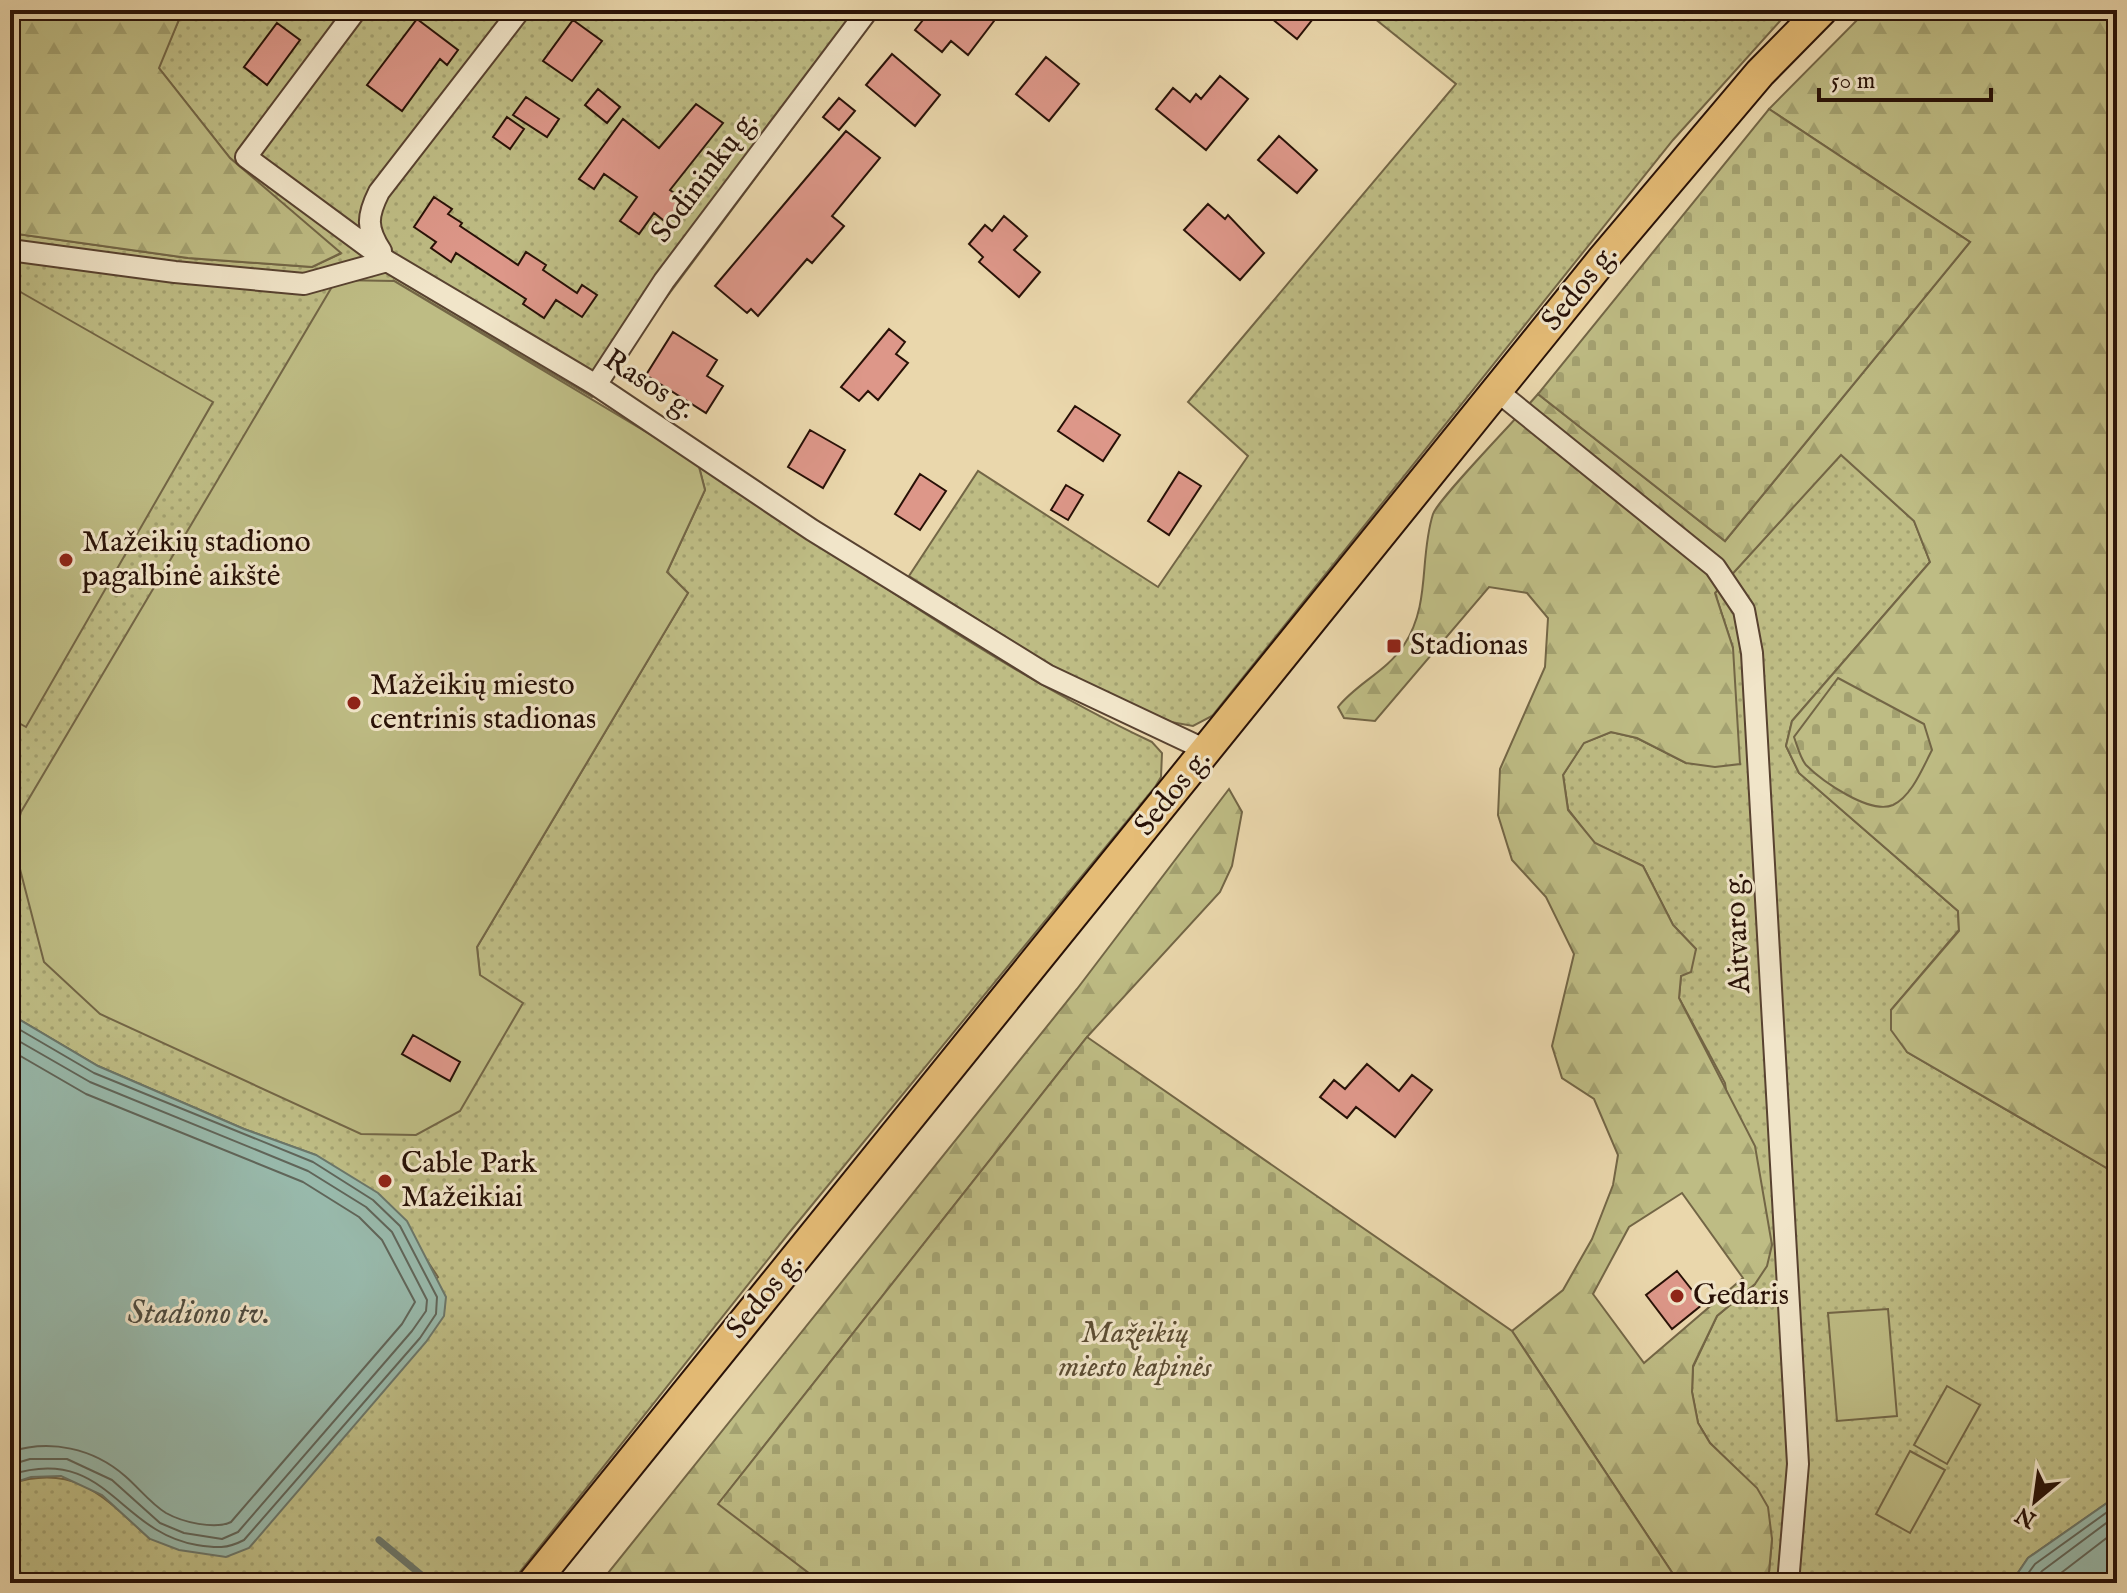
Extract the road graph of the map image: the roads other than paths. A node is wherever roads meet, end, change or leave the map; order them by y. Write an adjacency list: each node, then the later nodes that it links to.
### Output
1 (356, 10): 6 (street, Rasos g.)
2 (520, 10): 6 (street)
3 (868, 10): 7 (street, Sodininkų g.)
4 (1822, 10): 8 (main road, Sedos g.)
5 (10, 250): 6 (street)
6 (387, 261): 7 (street, Rasos g.)
7 (596, 385): 9 (street, Rasos g.)
8 (1497, 391): 9 (main road, Sedos g.); 11 (street, Aitvaro g.)
9 (1208, 751): 10 (main road, Sedos g.)
10 (533, 1583)
11 (1788, 1583)

